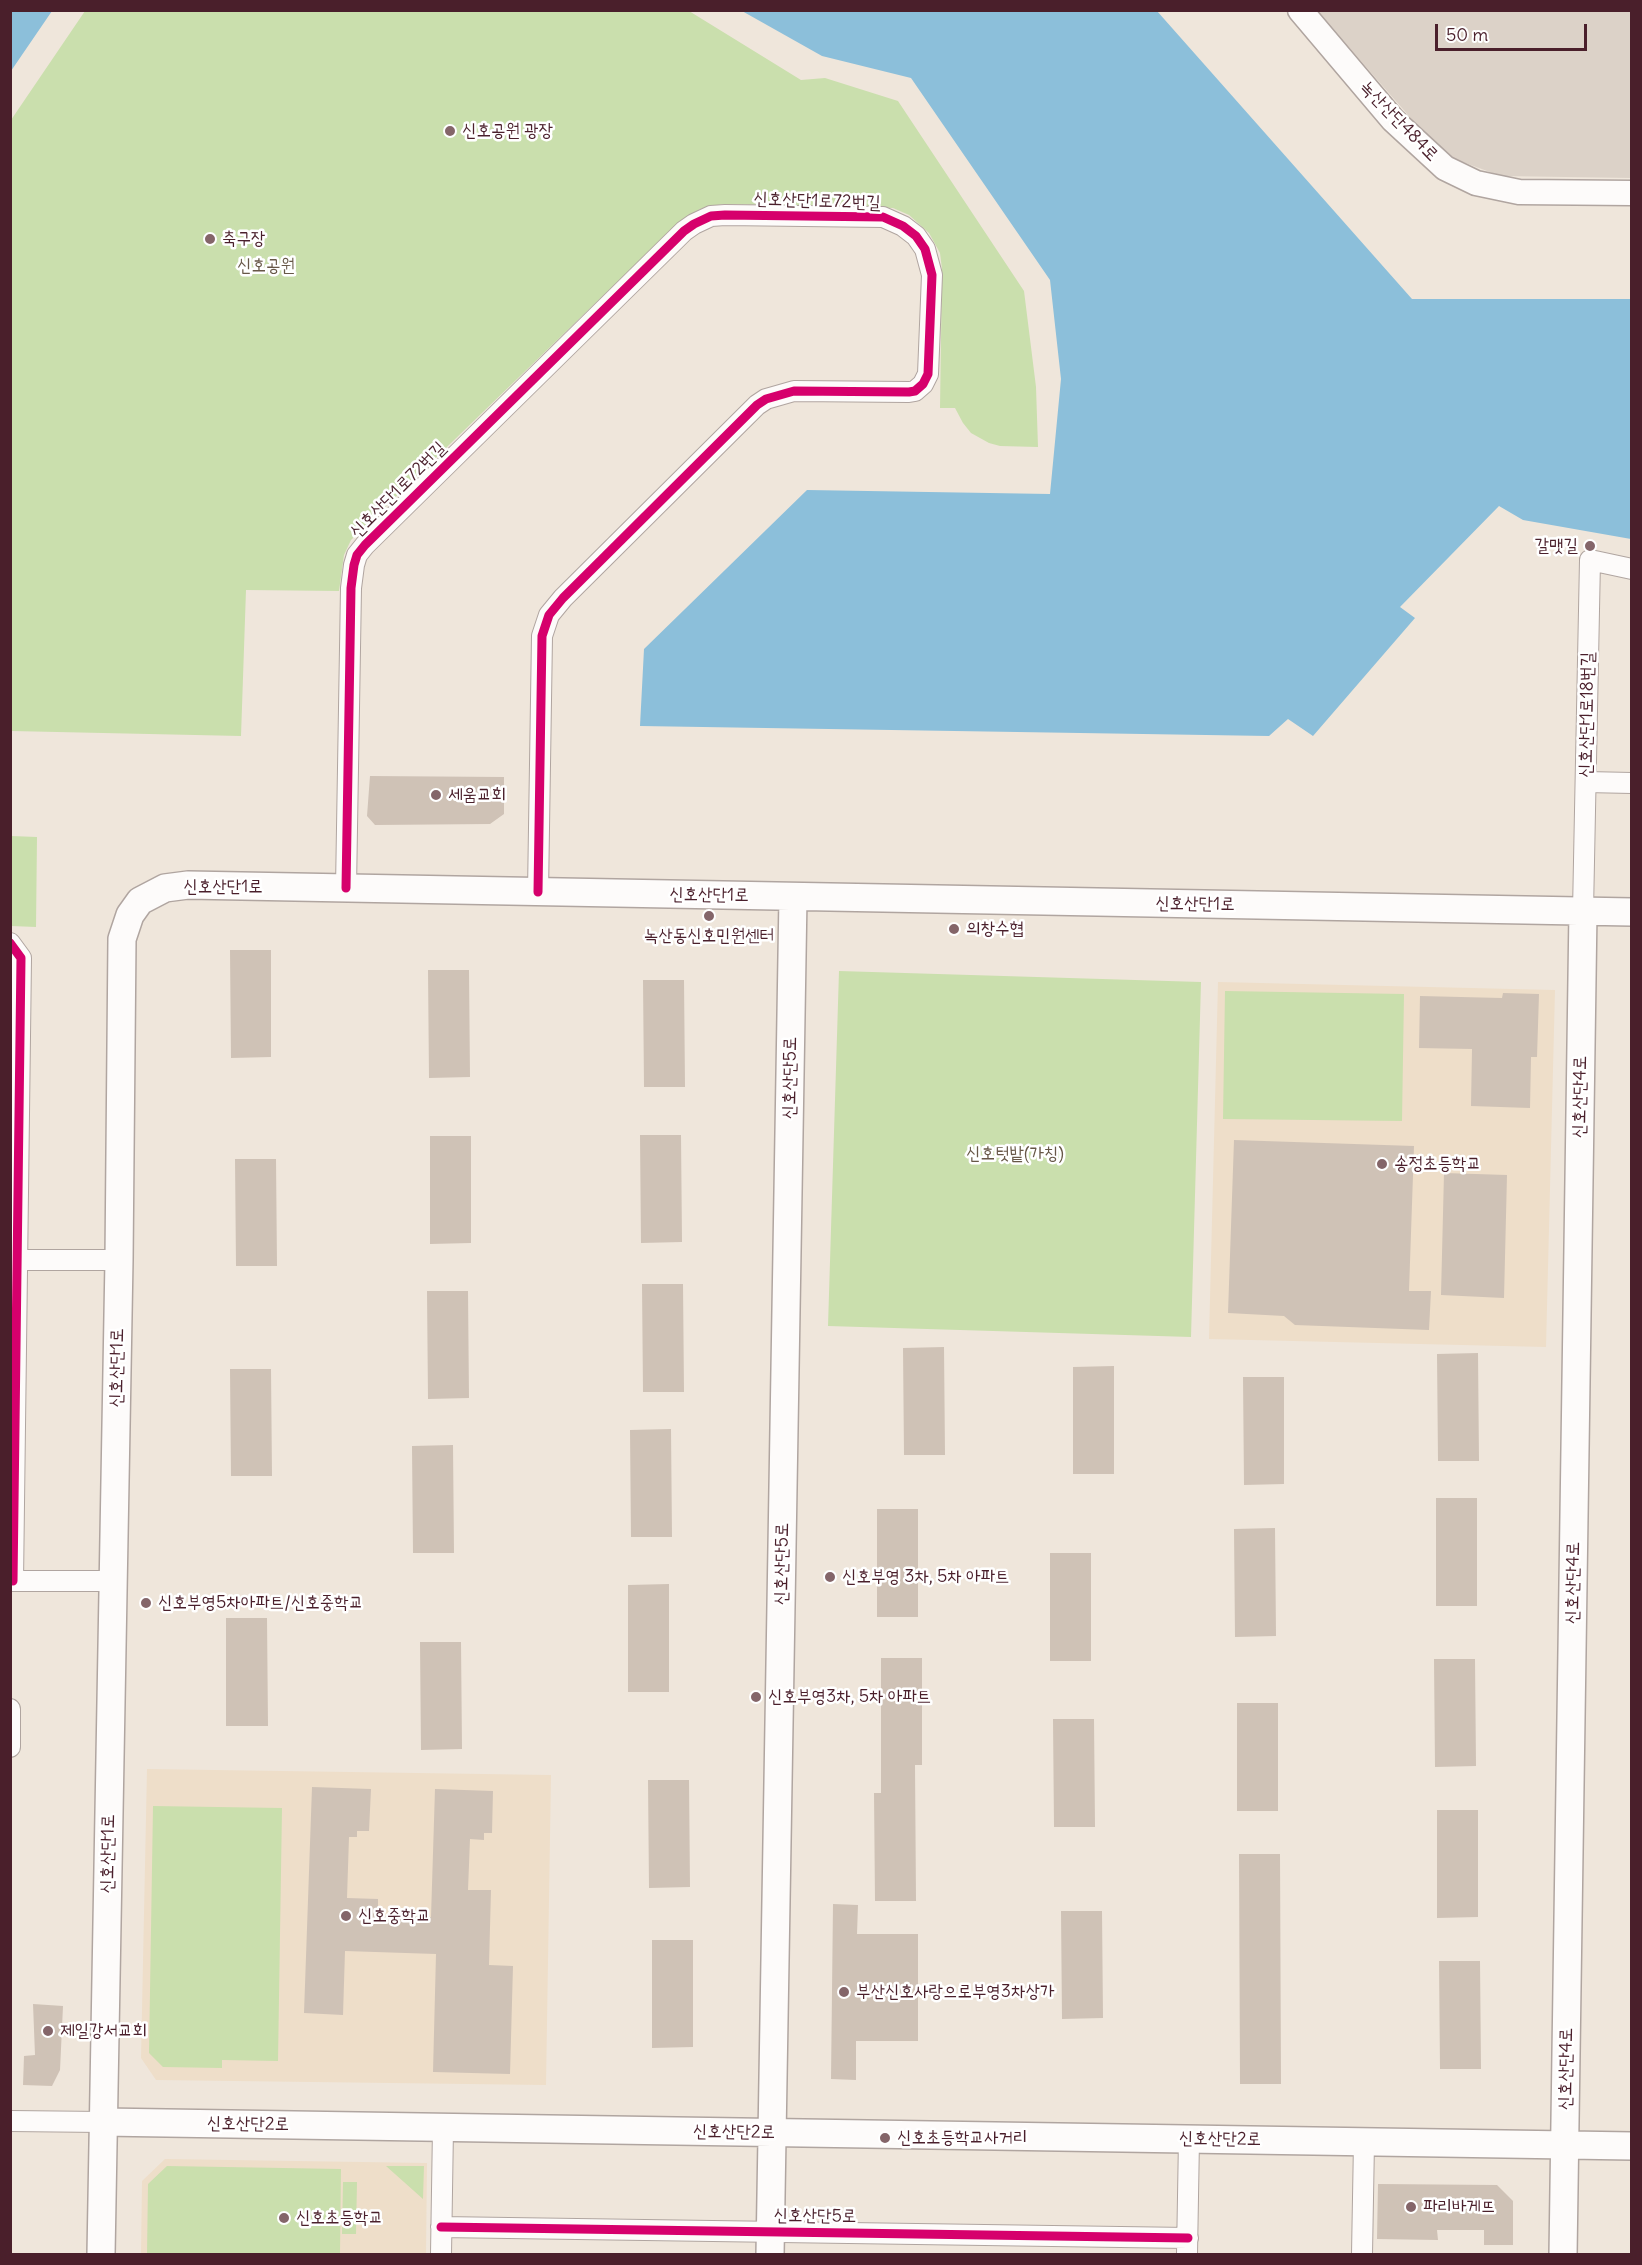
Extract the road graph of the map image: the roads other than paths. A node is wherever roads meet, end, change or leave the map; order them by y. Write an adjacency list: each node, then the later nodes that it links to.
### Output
1 (1300, 10): 2 (street, 녹산산단484로)
2 (1632, 193)
3 (1632, 569): 4 (street, 신호산단1로18번길)
4 (1586, 782): 5 (street); 9 (street, 신호산단1로18번길)
5 (1632, 783)
6 (346, 888): 7 (main road, 신호산단1로); 7 (street, 신호산단1로72번길); 13 (main road, 신호산단1로)
7 (538, 892): 8 (main road, 신호산단1로)
8 (793, 897): 9 (main road, 신호산단1로); 21 (main road, 신호산단5로)
9 (1583, 911): 10 (main road, 신호산단1로); 24 (main road, 신호산단4로)
10 (1632, 912)
11 (10, 943): 12 (street)
12 (14, 1260): 13 (street); 14 (street)
13 (118, 1260): 15 (main road, 신호산단1로)
14 (12, 1581): 15 (street)
15 (113, 1581): 19 (main road, 신호산단1로)
16 (10, 1709): 17 (street)
17 (10, 1747)
18 (10, 2121): 19 (street)
19 (103, 2122): 20 (main road, 신호산단2로); 29 (main road, 신호산단1로)
20 (442, 2128): 21 (main road, 신호산단2로); 26 (street)
21 (772, 2133): 22 (main road, 신호산단2로); 27 (main road, 신호산단5로)
22 (1190, 2139): 23 (main road, 신호산단2로); 28 (street)
23 (1364, 2142): 24 (main road, 신호산단2로); 31 (street)
24 (1564, 2145): 25 (main road, 신호산단2로); 32 (main road, 신호산단4로)
25 (1632, 2146)
26 (441, 2227): 27 (street, 신호산단5로); 30 (street)
27 (770, 2243): 28 (street, 신호산단5로)
28 (1188, 2246)
29 (101, 2254)
30 (441, 2254)
31 (1362, 2254)
32 (1563, 2254)

